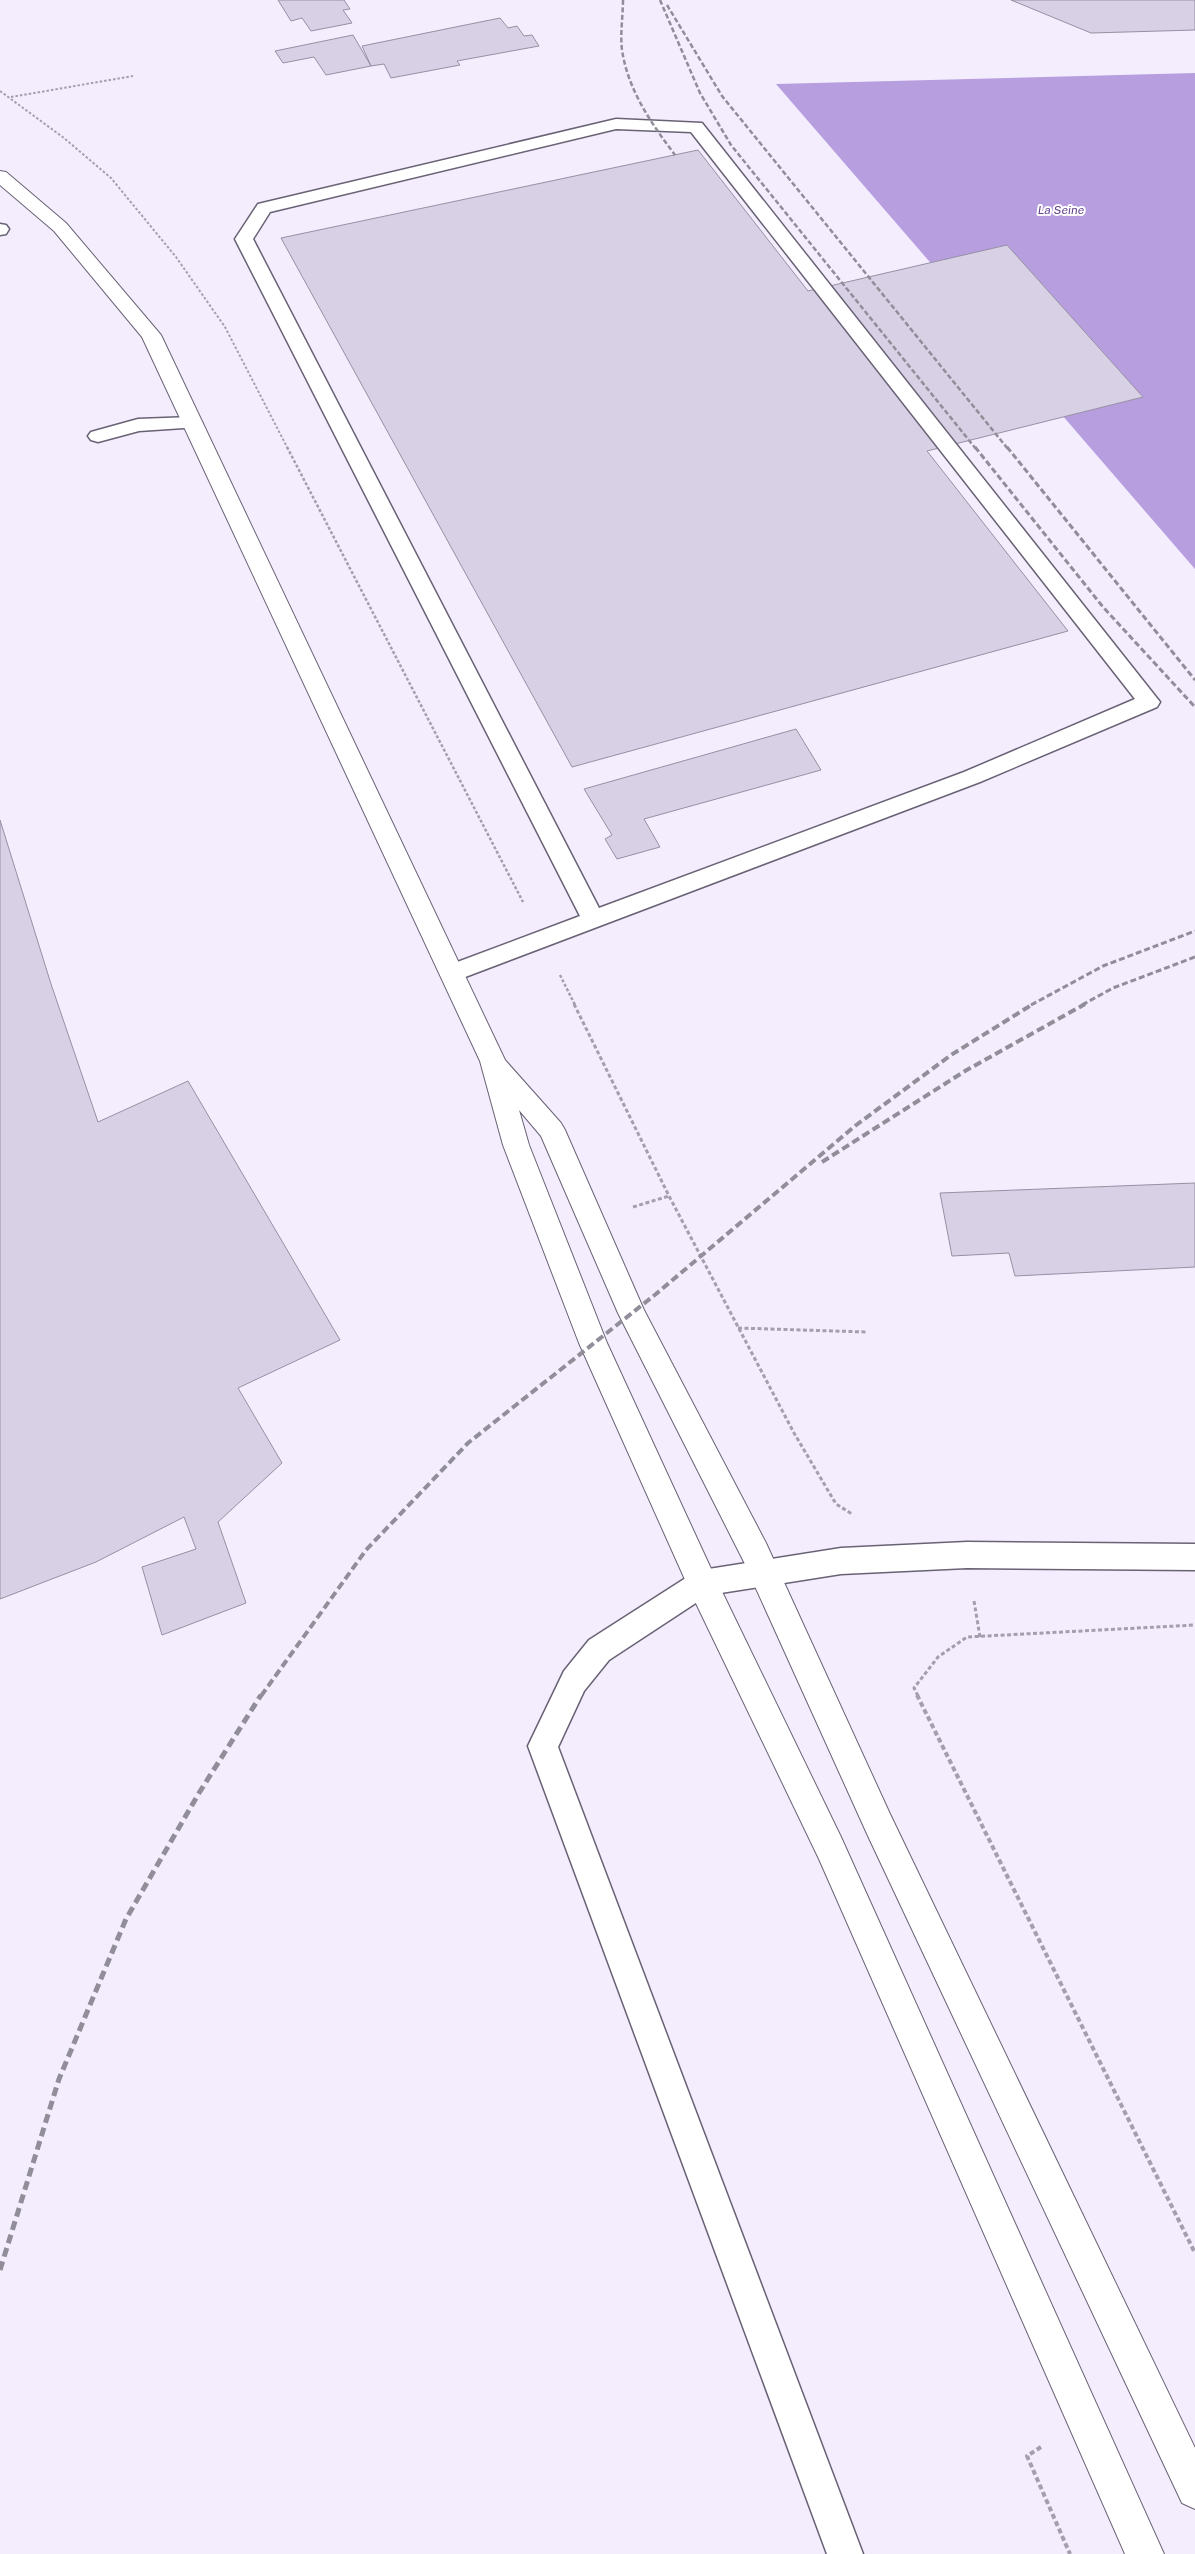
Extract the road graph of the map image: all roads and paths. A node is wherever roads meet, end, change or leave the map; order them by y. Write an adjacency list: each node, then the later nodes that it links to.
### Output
1 (133, 76): 3 (path)
2 (0, 91): 3 (path)
3 (11, 97): 8 (path)
4 (0, 176): 5 (street)
5 (192, 423): 6 (lane); 9 (street)
6 (98, 436)
7 (593, 919): 7 (lane); 8 (lane)
8 (542, 939): 9 (lane); 11 (path)
9 (452, 973): 10 (street)
10 (494, 1061): 17 (street); 18 (street)
11 (669, 1196): 12 (path); 13 (path)
12 (625, 1210)
13 (738, 1328): 14 (path); 15 (path)
14 (866, 1332)
15 (858, 1518)
16 (1195, 1558): 17 (lane)
17 (765, 1573): 18 (lane); 22 (street)
18 (702, 1583): 23 (lane); 25 (street)
19 (1195, 1625): 20 (path)
20 (1195, 2253)
21 (1042, 2446): 24 (path)
22 (1195, 2490)
23 (846, 2554)
24 (1070, 2554)
25 (1145, 2554)

